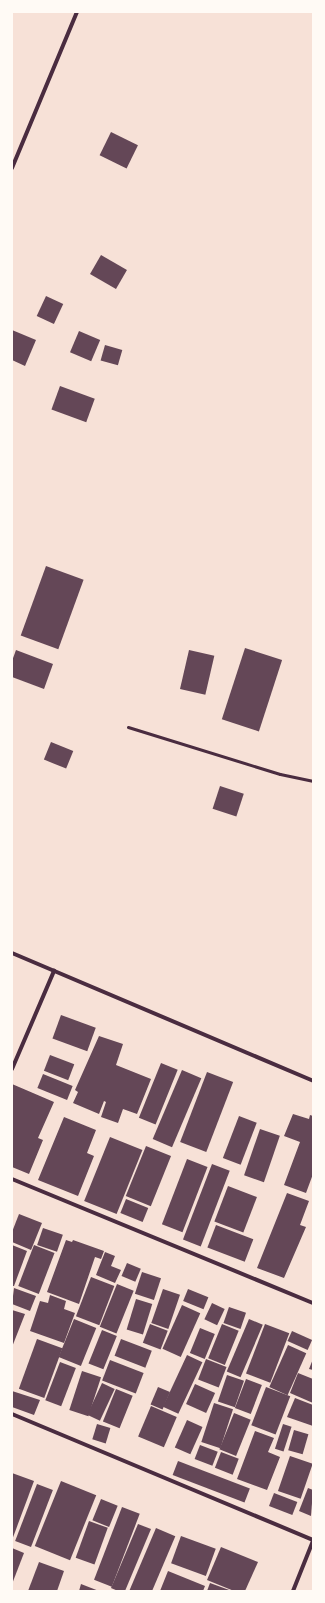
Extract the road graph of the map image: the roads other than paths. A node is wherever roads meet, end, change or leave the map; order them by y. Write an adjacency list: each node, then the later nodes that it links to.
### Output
1 (77, 12): 2 (street)
2 (12, 168)
3 (128, 727): 4 (lane)
4 (313, 781)
5 (12, 953): 6 (street)
6 (54, 971): 7 (street); 8 (street)
7 (12, 1069)
8 (313, 1081)
9 (12, 1180): 10 (street)
10 (313, 1303)
11 (12, 1414): 12 (street)
12 (313, 1540): 13 (street)
13 (293, 1591)

